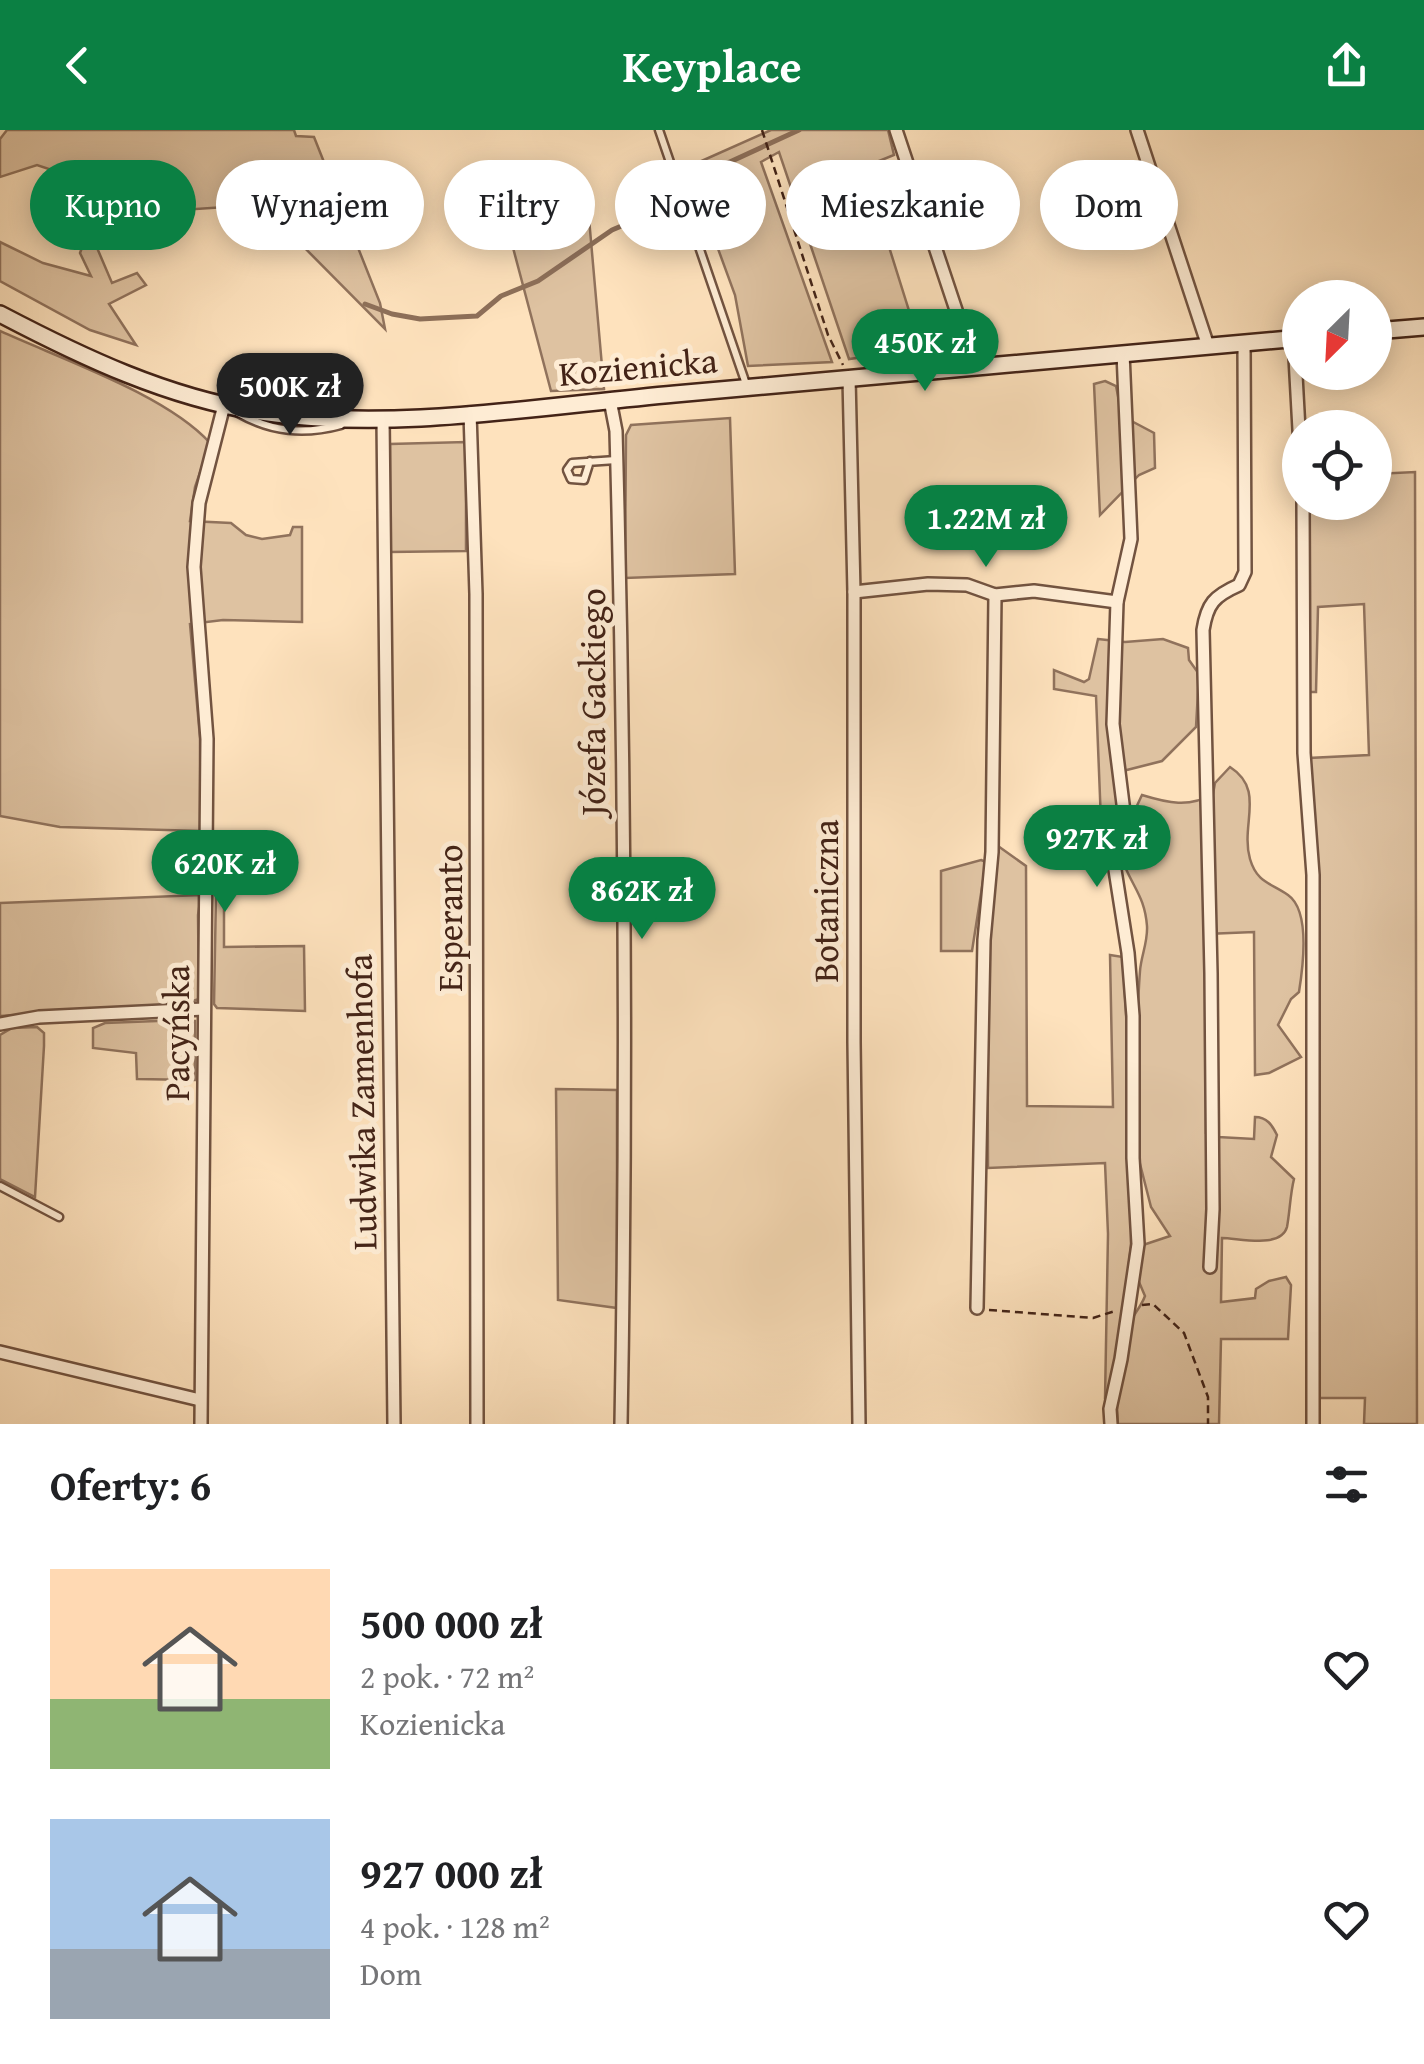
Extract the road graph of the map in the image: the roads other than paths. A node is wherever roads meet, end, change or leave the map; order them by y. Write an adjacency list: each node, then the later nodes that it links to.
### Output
1 (658, 130): 13 (lane)
2 (896, 130): 11 (street)
3 (1137, 130): 9 (street)
4 (0, 314): 15 (main road, Kozienicka)
5 (1424, 327): 6 (main road)
6 (1392, 330)
7 (1282, 339): 8 (main road, Kozienicka)
8 (1244, 343): 9 (main road, Kozienicka); 28 (street)
9 (1208, 346): 10 (main road, Kozienicka)
10 (1124, 353): 11 (main road, Kozienicka); 23 (street)
11 (975, 367): 12 (main road, Kozienicka)
12 (849, 378): 13 (main road, Kozienicka); 21 (street, Botaniczna)
13 (747, 387): 14 (main road, Kozienicka)
14 (610, 400): 16 (main road, Kozienicka); 18 (street, Józefa Gackiego)
15 (224, 405): 17 (main road, Kozienicka); 24 (street, Pacyńska)
16 (470, 412): 17 (main road, Kozienicka); 34 (street, Esperanto)
17 (383, 420): 33 (street, Ludwika Zamenhofa)
18 (617, 460): 19 (lane); 35 (street, Józefa Gackiego)
19 (590, 461)
20 (1303, 520): 38 (street)
21 (854, 592): 22 (street); 36 (street, Botaniczna)
22 (995, 595): 23 (street); 29 (street)
23 (1117, 602): 37 (street)
24 (204, 1009): 25 (street); 31 (street, Pacyńska)
25 (0, 1024)
26 (0, 1186): 27 (lane)
27 (59, 1217)
28 (1210, 1267)
29 (977, 1308)
30 (0, 1352): 31 (street)
31 (200, 1400): 32 (street, Pacyńska)
32 (201, 1424)
33 (394, 1424)
34 (477, 1424)
35 (621, 1424)
36 (859, 1424)
37 (1111, 1424)
38 (1313, 1424)

